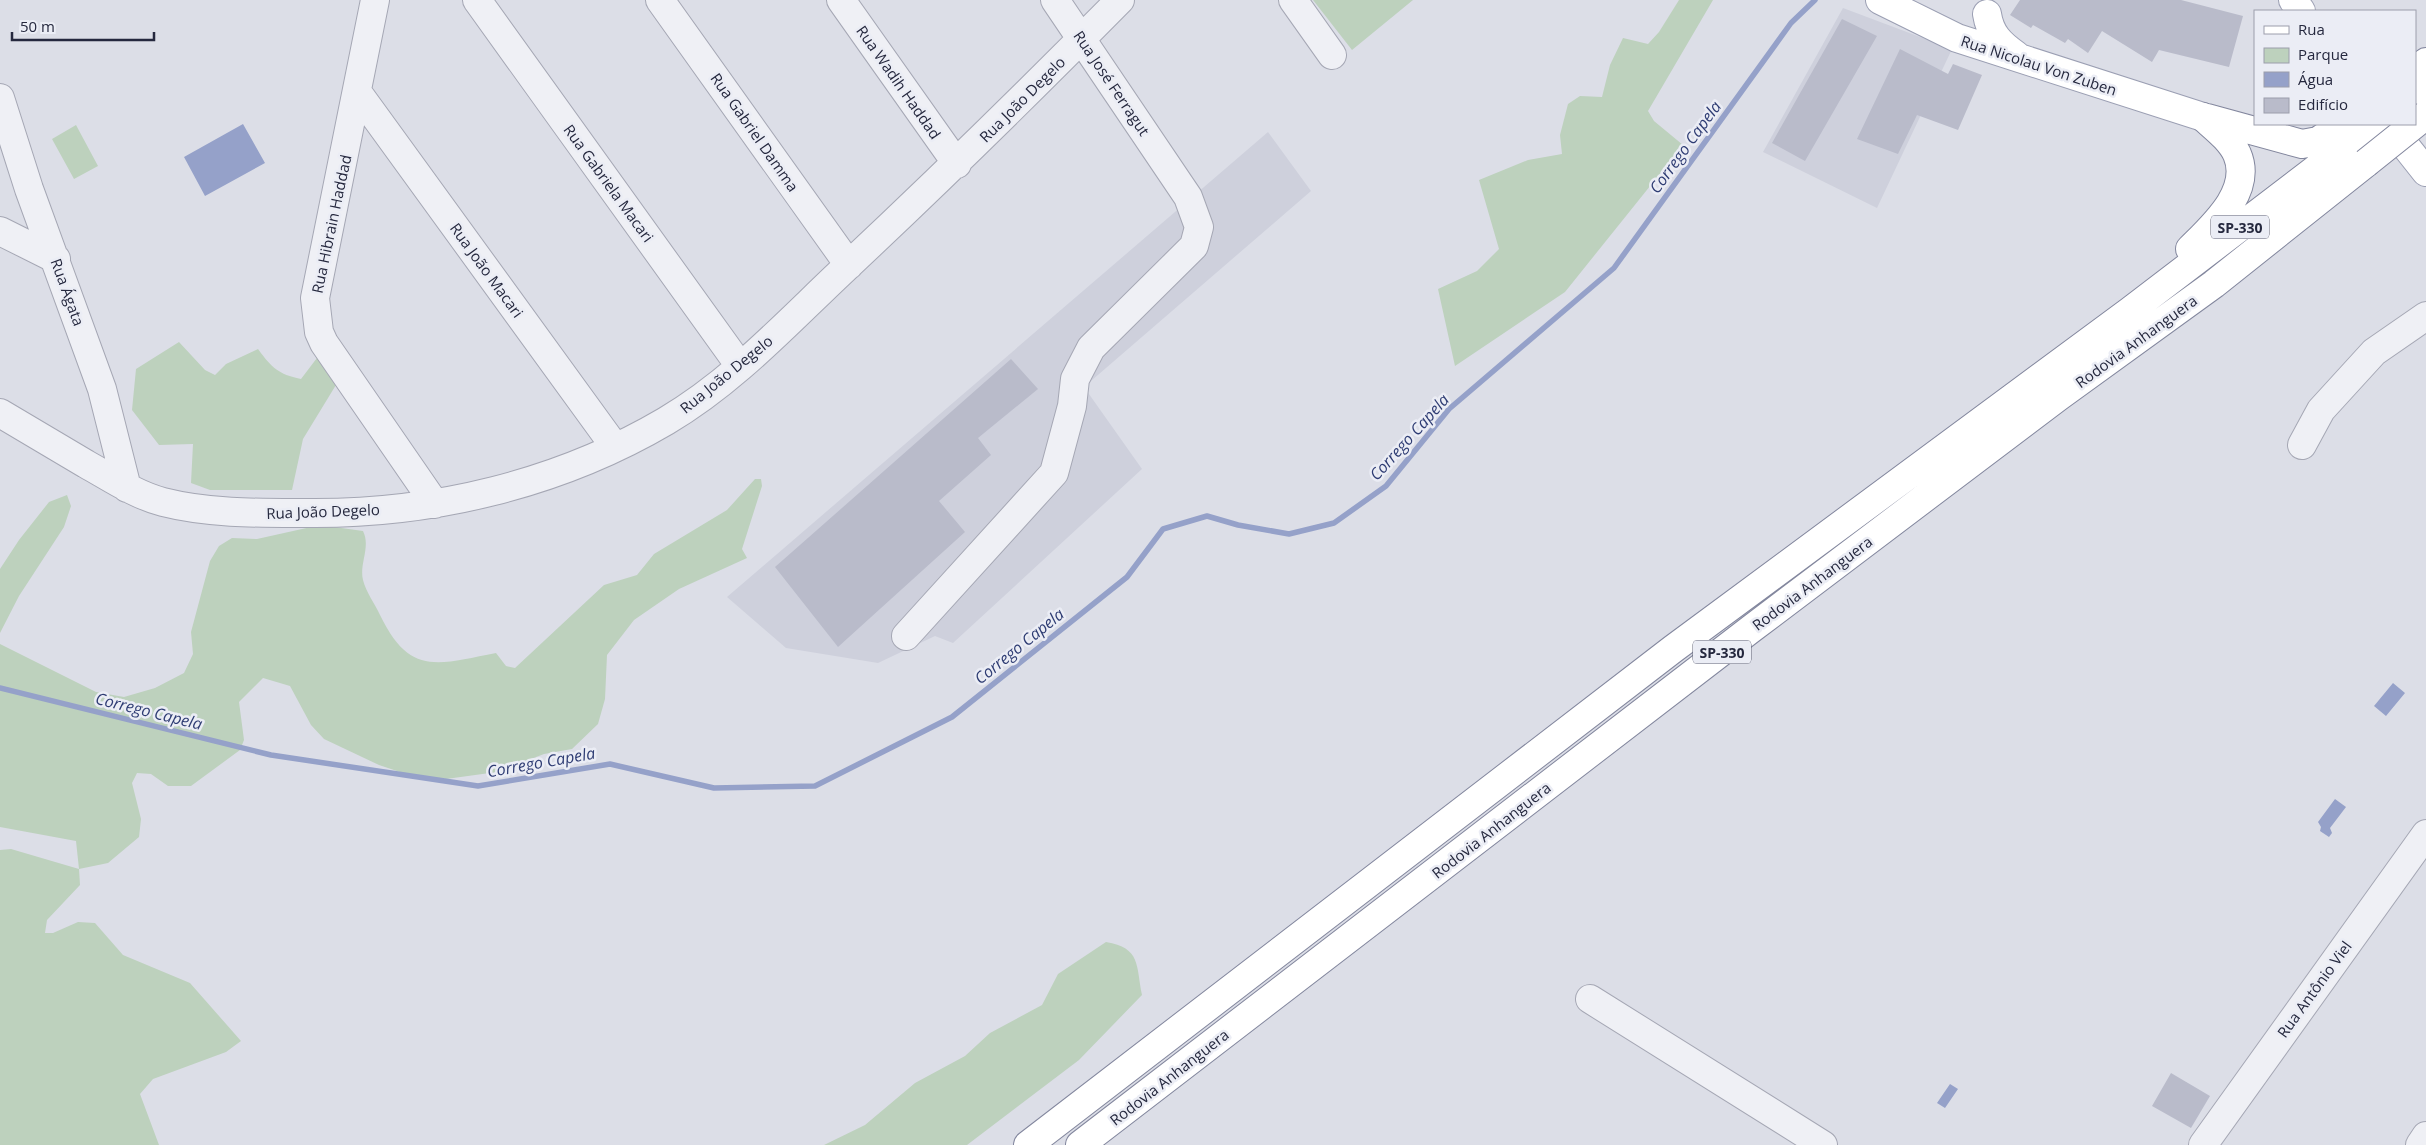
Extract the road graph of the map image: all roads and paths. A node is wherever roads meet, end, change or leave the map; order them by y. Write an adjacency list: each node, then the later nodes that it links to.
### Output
1 (375, 0): 16 (street, Rua Hibrain Haddad)
2 (477, 0): 30 (street, Rua Gabriela Macari)
3 (660, 0): 27 (street, Rua Gabriel Damma)
4 (841, 0): 23 (street, Rua Wadih Haddad)
5 (1055, 0): 11 (street, Rua José Ferragut)
6 (1120, 0): 11 (street, Rua João Degelo)
7 (1293, 0): 12 (street)
8 (1880, 0): 10 (main road, Rua Nicolau Von Zuben)
9 (1992, 7): 10 (main road); 13 (main road)
10 (1957, 38): 13 (main road, Rua Nicolau Von Zuben)
11 (1082, 39): 23 (street, Rua João Degelo); 36 (street, Rua José Ferragut)
12 (1332, 55)
13 (2023, 60): 18 (main road, Rua Nicolau Von Zuben)
14 (2426, 62): 15 (main road, Rodovia Anhanguera)
15 (2420, 91)
16 (358, 93): 33 (street, Rua João Macari); 35 (street, Rua Hibrain Haddad)
17 (0, 98): 26 (street, Rua Ágata)
18 (2203, 117): 22 (main road, Rua Nicolau Von Zuben); 28 (main road)
19 (2371, 125): 22 (main road, Rodovia Anhanguera / SP-330, bridge)
20 (2373, 125): 22 (main road, Rodovia Anhanguera / SP-330)
21 (2389, 125): 24 (main road)
22 (2349, 140): 28 (main road, Rodovia Anhanguera / SP-330); 41 (main road, Rodovia Anhanguera / SP-330)
23 (957, 164): 27 (street, Rua João Degelo)
24 (2426, 172)
25 (0, 230): 26 (street)
26 (56, 259): 34 (street, Rua Ágata)
27 (849, 265): 30 (street, Rua João Degelo)
28 (2130, 311): 40 (main road, Rodovia Anhanguera / SP-330)
29 (2426, 316): 32 (street)
30 (740, 366): 33 (street, Rua João Degelo)
31 (0, 413): 34 (street, Rua João Degelo)
32 (2302, 445)
33 (616, 447): 35 (street, Rua João Degelo)
34 (127, 488): 35 (street, Rua João Degelo)
35 (435, 504)
36 (906, 636)
37 (2426, 834): 43 (street, Rua Antônio Viel)
38 (1590, 999): 42 (street)
39 (2426, 1136): 44 (street)
40 (1028, 1145)
41 (1080, 1145)
42 (1823, 1145)
43 (2202, 1145)
44 (2420, 1145)

